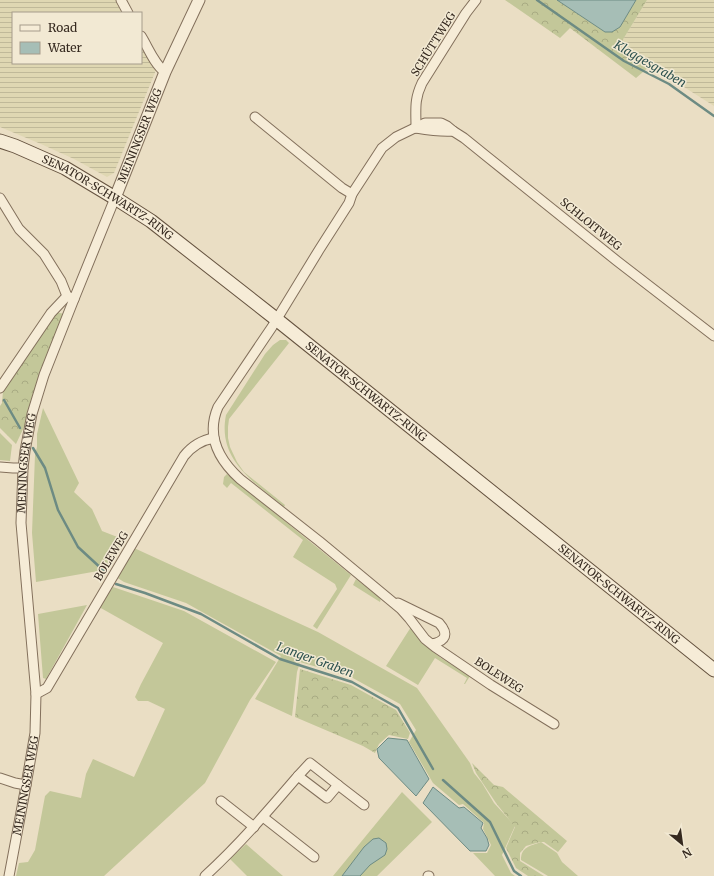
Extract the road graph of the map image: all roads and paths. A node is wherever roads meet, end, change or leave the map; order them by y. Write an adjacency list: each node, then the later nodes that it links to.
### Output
1 (121, 0): 4 (street)
2 (199, 0): 6 (street, MEININGSER WEG)
3 (476, 0): 8 (street, SCHÜTTWEG)
4 (127, 12)
5 (142, 38): 6 (street)
6 (165, 72): 12 (street, MEININGSER WEG)
7 (255, 117): 10 (street)
8 (416, 128): 10 (street, SCHLOITWEG); 15 (street, SCHLOITWEG)
9 (0, 141): 12 (main road, SENATOR-SCHWARTZ-RING)
10 (352, 194): 14 (street, SCHLOITWEG)
11 (0, 198): 13 (street)
12 (115, 198): 13 (street, MEININGSER WEG); 14 (main road, SENATOR-SCHWARTZ-RING)
13 (71, 298): 16 (street, MEININGSER WEG); 19 (street, MEININGSER WEG)
14 (276, 319): 17 (street, BOLEWEG); 22 (main road, SENATOR-SCHWARTZ-RING)
15 (714, 336)
16 (0, 388)
17 (214, 438): 20 (street, BOLEWEG); 23 (street, BOLEWEG)
18 (0, 467): 19 (street)
19 (23, 468): 23 (street, MEININGSER WEG)
20 (390, 599): 21 (street, BOLEWEG); 21 (street, BOLEWEG)
21 (432, 644): 24 (street, BOLEWEG)
22 (714, 670)
23 (36, 694): 27 (street, MEININGSER WEG)
24 (554, 724)
25 (298, 776): 28 (street); 28 (street); 31 (street)
26 (0, 778): 27 (street)
27 (26, 785): 34 (street, MEININGSER WEG)
28 (338, 785): 30 (street)
29 (221, 801): 32 (street)
30 (364, 805)
31 (264, 817): 32 (street); 33 (street)
32 (254, 827): 35 (street)
33 (314, 857)
34 (9, 876)
35 (205, 876)

